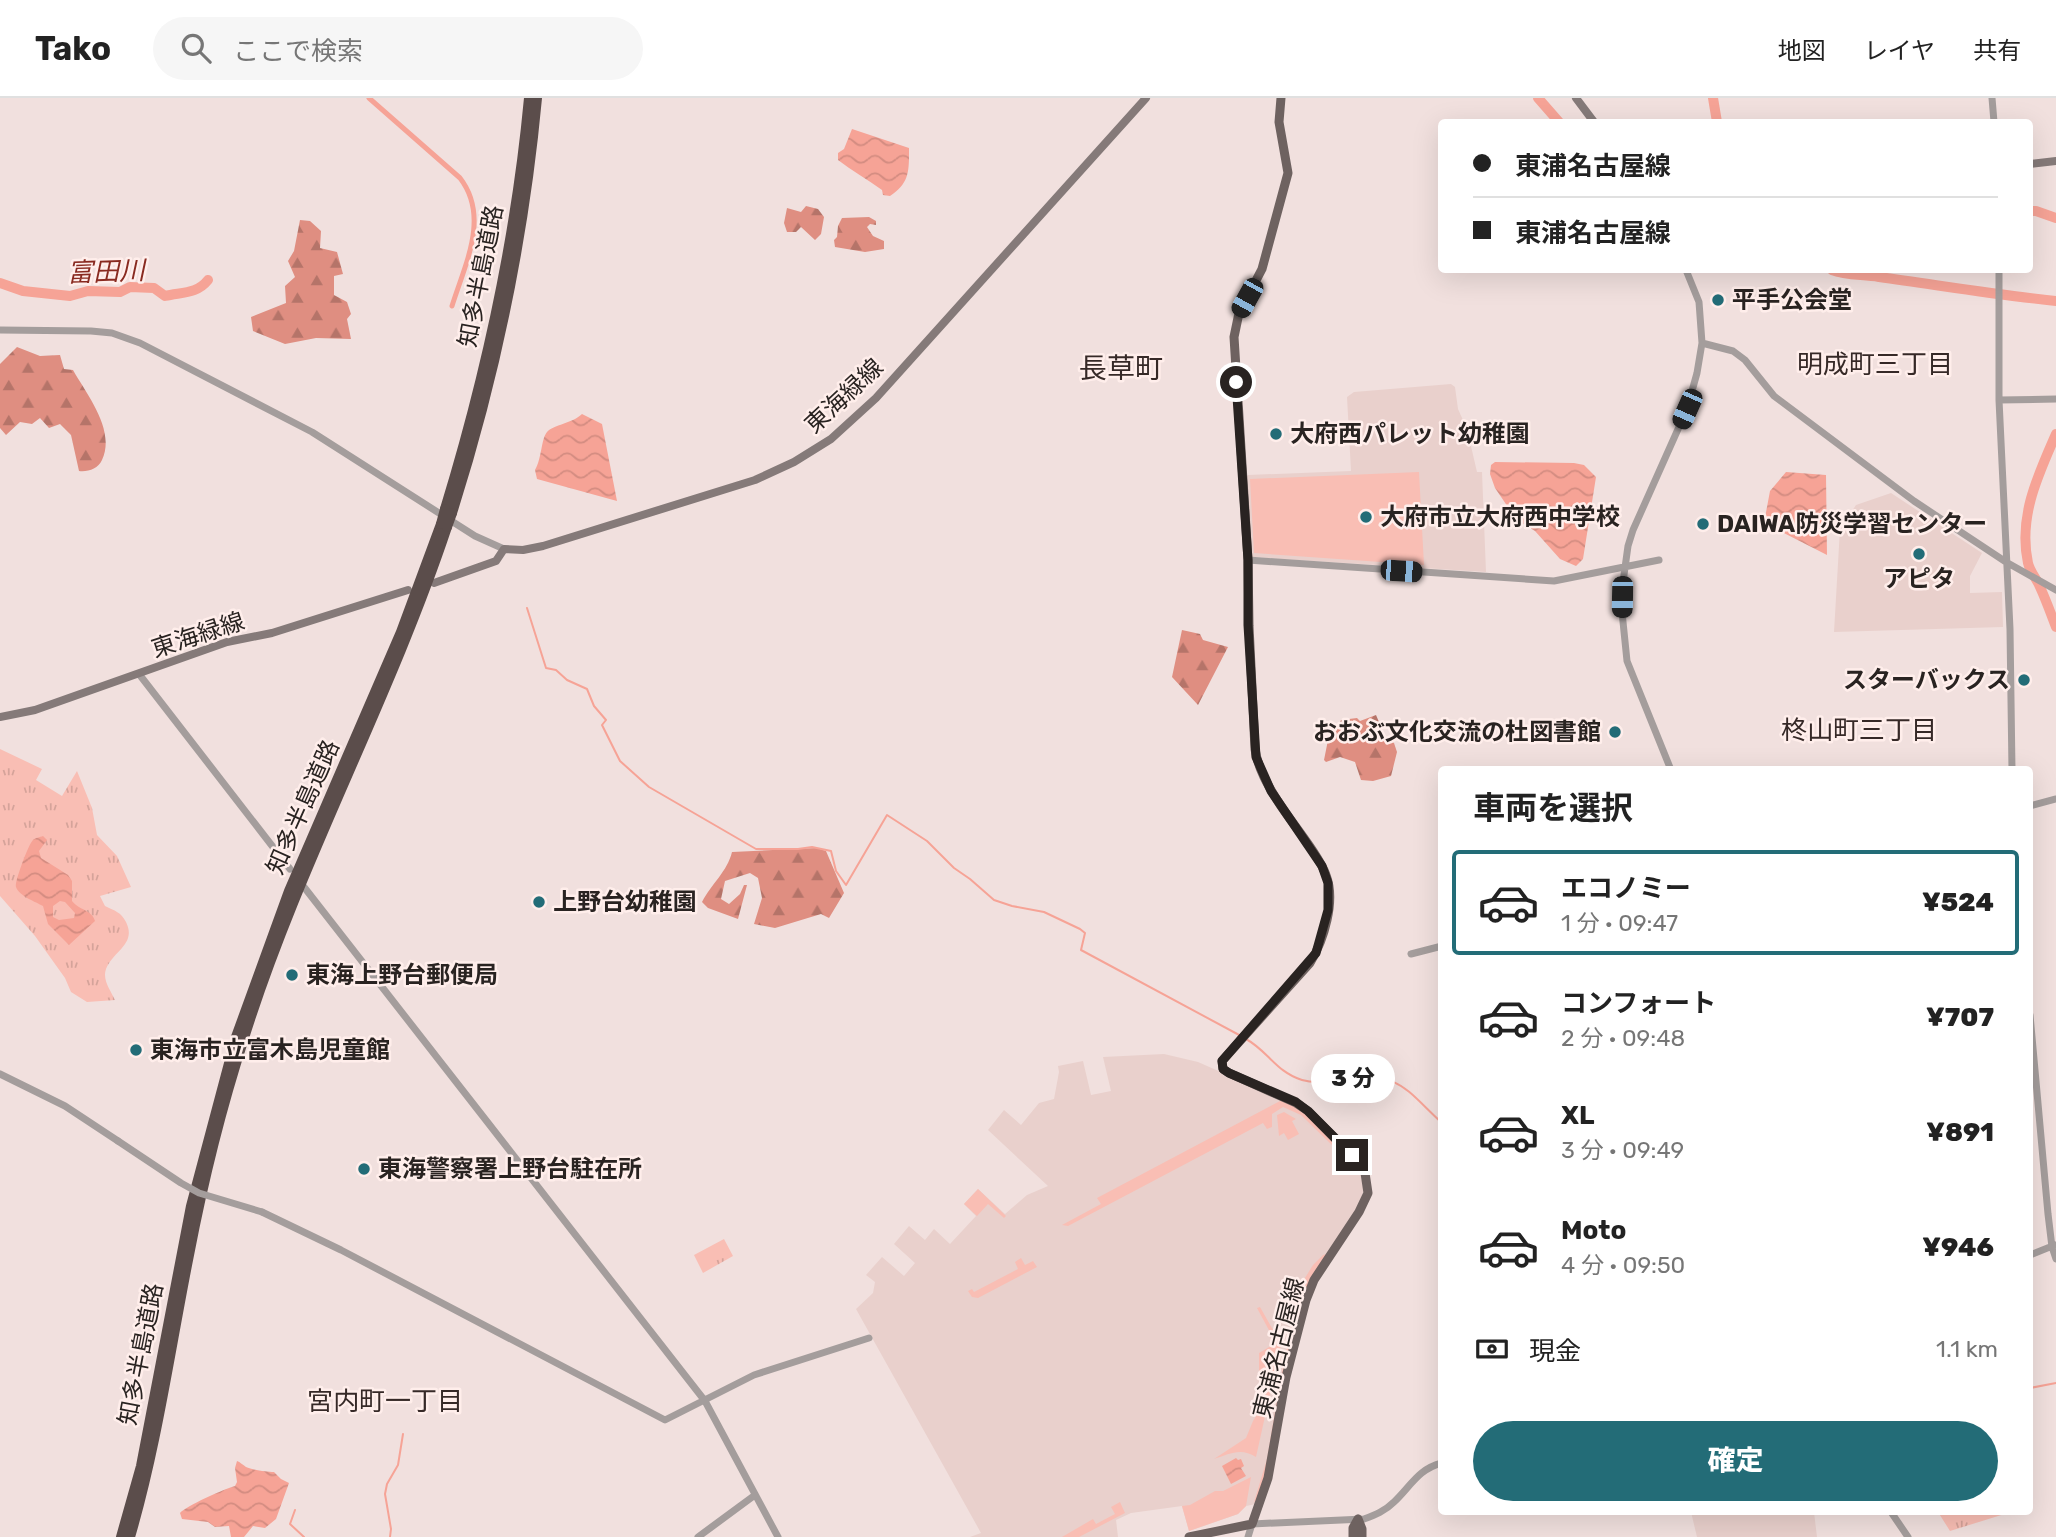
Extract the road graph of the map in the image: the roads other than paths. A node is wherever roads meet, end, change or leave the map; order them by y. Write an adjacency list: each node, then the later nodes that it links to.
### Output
1 (529, 98): 17 (highway, 知多半島道路)
2 (537, 98): 17 (highway, 知多半島道路)
3 (1146, 98): 19 (main road, 東海緑線)
4 (1281, 98): 20 (main road, 東浦名古屋線)
5 (1576, 98): 7 (main road)
6 (1992, 98): 8 (street)
7 (1592, 119)
8 (1994, 119)
9 (2056, 161): 10 (main road)
10 (2033, 164)
11 (1687, 273): 14 (street)
12 (1999, 273): 16 (street)
13 (0, 330): 19 (street)
14 (1702, 343): 22 (street); 23 (street)
15 (2052, 399): 16 (street)
16 (1999, 400): 22 (street)
17 (449, 511): 18 (highway, 知多半島道路, bridge)
18 (444, 526): 49 (highway, 知多半島道路); 50 (highway, 知多半島道路)
19 (504, 549): 24 (main road)
20 (1248, 560): 23 (street); 48 (main road, 東浦名古屋線)
21 (1659, 560): 23 (street)
22 (2006, 562): 25 (street); 30 (street)
23 (1624, 568): 29 (street)
24 (434, 583)
25 (2052, 588)
26 (408, 590): 27 (main road, 東海緑線)
27 (139, 674): 28 (main road, 東海緑線); 33 (street)
28 (0, 717)
29 (1669, 766)
30 (2011, 766)
31 (2056, 799): 32 (street)
32 (2033, 805)
33 (290, 869)
34 (304, 887): 43 (street)
35 (1438, 947): 36 (street)
36 (1411, 954)
37 (2033, 1043): 39 (street)
38 (0, 1073): 43 (street, bridge)
39 (2054, 1246): 40 (street); 41 (street)
40 (2033, 1254)
41 (2056, 1259)
42 (869, 1338): 43 (street)
43 (705, 1401): 45 (street)
44 (1438, 1465): 47 (street)
45 (755, 1495): 51 (street); 52 (street)
46 (1893, 1515): 57 (street)
47 (1358, 1519): 48 (street); 55 (main road); 56 (main road)
48 (1252, 1524): 53 (main road); 54 (street)
49 (121, 1537)
50 (130, 1537)
51 (698, 1537)
52 (778, 1537)
53 (1189, 1537)
54 (1248, 1537)
55 (1353, 1537)
56 (1362, 1537)
57 (1908, 1537)

